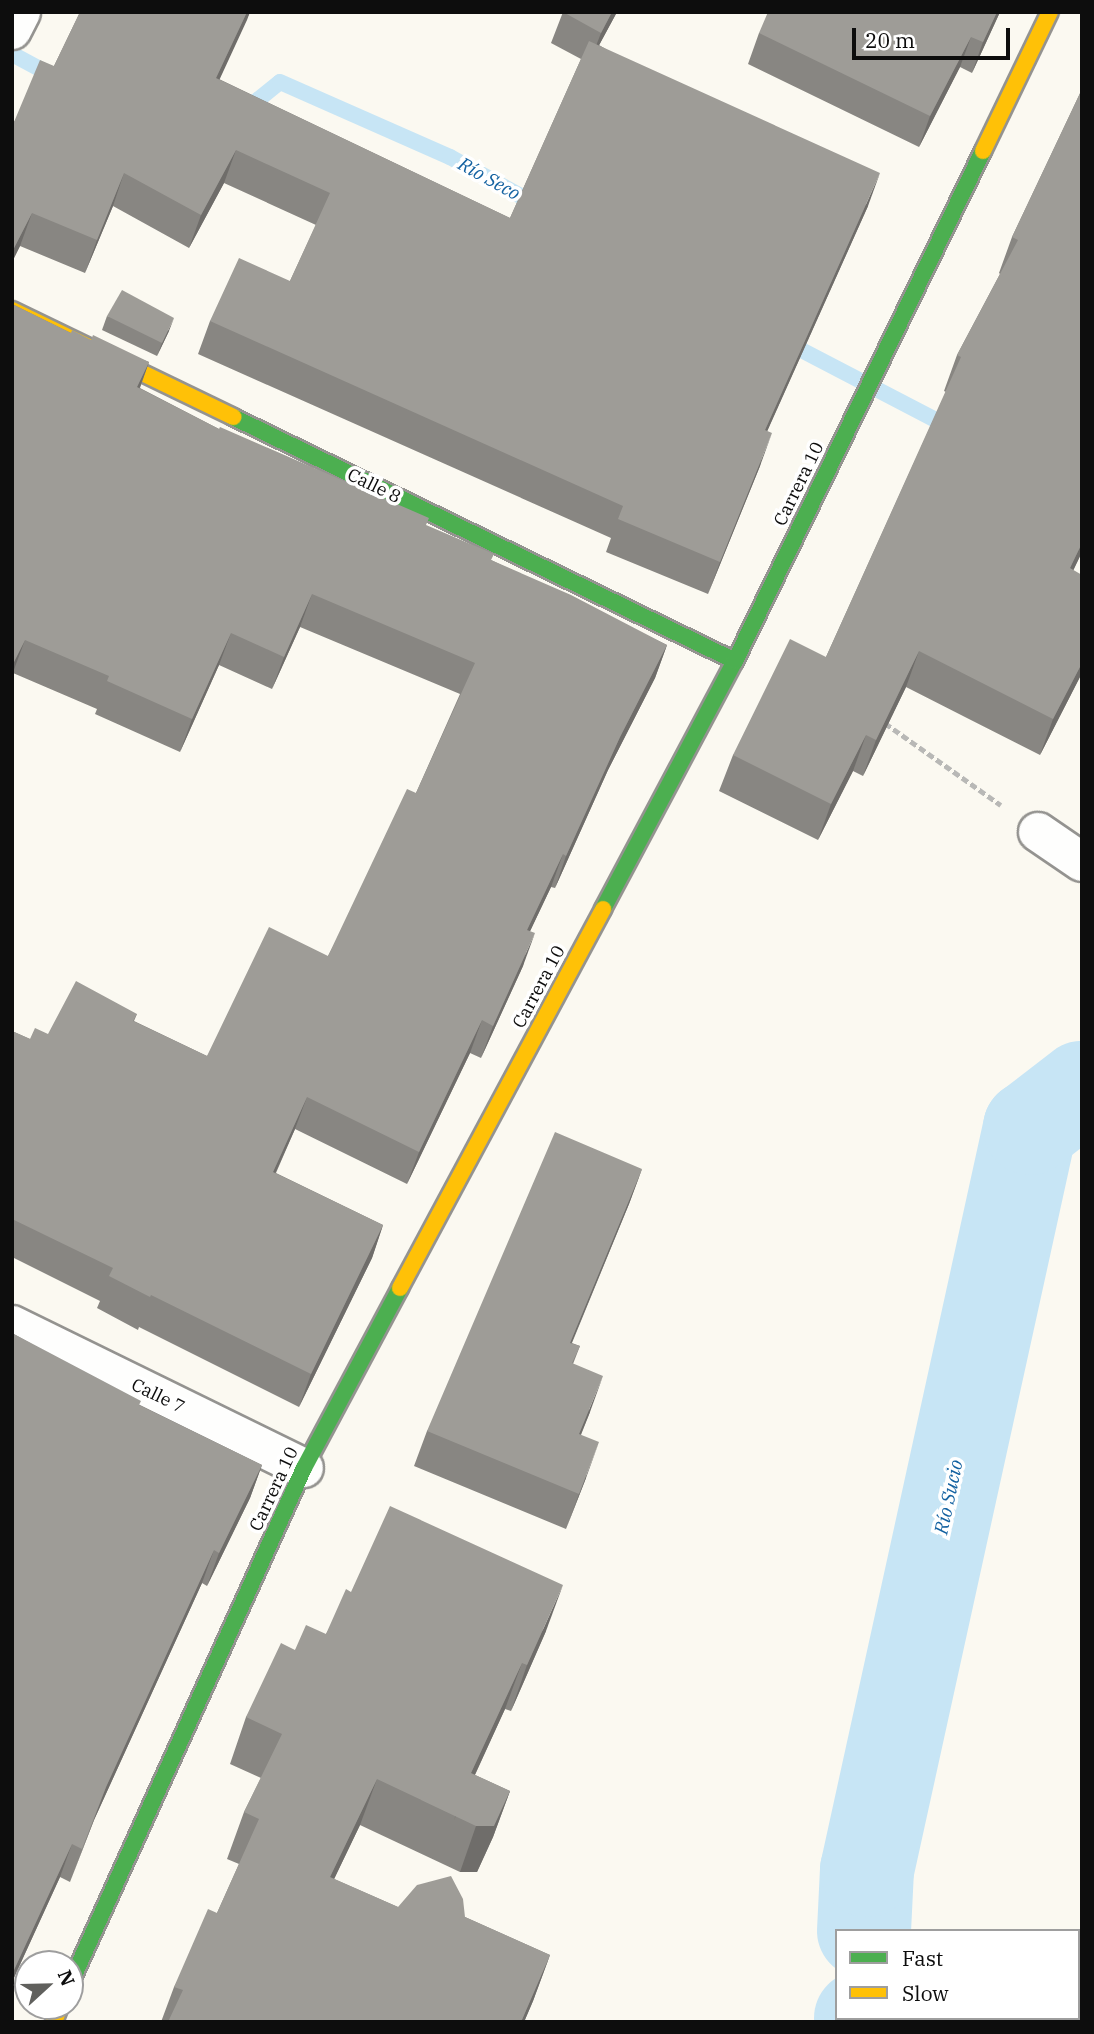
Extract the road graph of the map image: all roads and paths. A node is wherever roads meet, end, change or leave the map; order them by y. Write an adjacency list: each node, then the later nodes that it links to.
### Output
1 (21, 12): 3 (street)
2 (1050, 12): 5 (main road, Carrera 10)
3 (12, 30)
4 (12, 310): 5 (main road, Calle 8)
5 (735, 661): 10 (main road, Carrera 10)
6 (883, 722): 7 (path)
7 (1038, 832): 8 (street)
8 (1082, 862)
9 (12, 1325): 10 (street, Calle 7)
10 (304, 1468): 11 (main road, Carrera 10)
11 (84, 1953)

